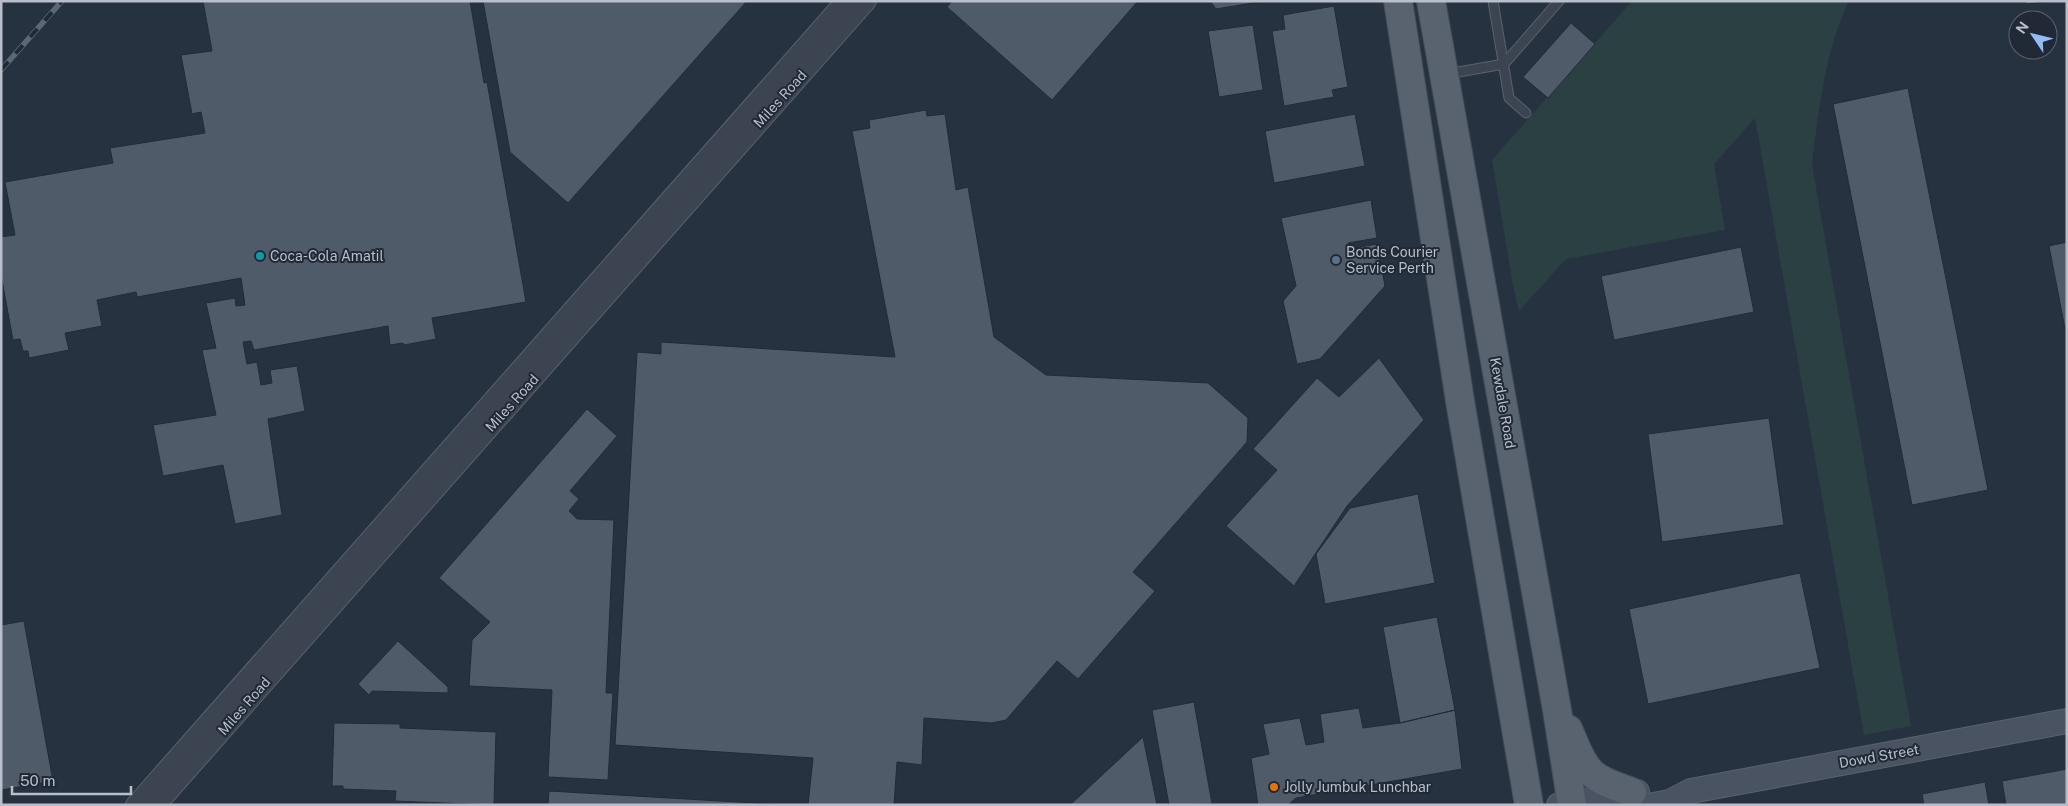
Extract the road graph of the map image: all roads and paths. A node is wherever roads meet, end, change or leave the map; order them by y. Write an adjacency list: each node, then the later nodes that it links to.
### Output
1 (845, 1): 15 (street, Miles Road)
2 (867, 1): 16 (street, Miles Road)
3 (1398, 1): 9 (main road)
4 (1431, 1): 8 (main road, Kewdale Road)
5 (1493, 1): 7 (lane)
6 (1560, 1): 7 (lane)
7 (1504, 64): 8 (lane); 10 (lane)
8 (1444, 75): 9 (main road); 11 (main road, Kewdale Road)
9 (1410, 82): 17 (main road)
10 (1526, 113)
11 (1557, 710): 13 (main road); 14 (main road, Kewdale Road)
12 (2067, 721): 13 (street, Dowd Street)
13 (1643, 799): 14 (street, Dowd Street)
14 (1568, 804)
15 (135, 805)
16 (157, 805)
17 (1529, 805)

